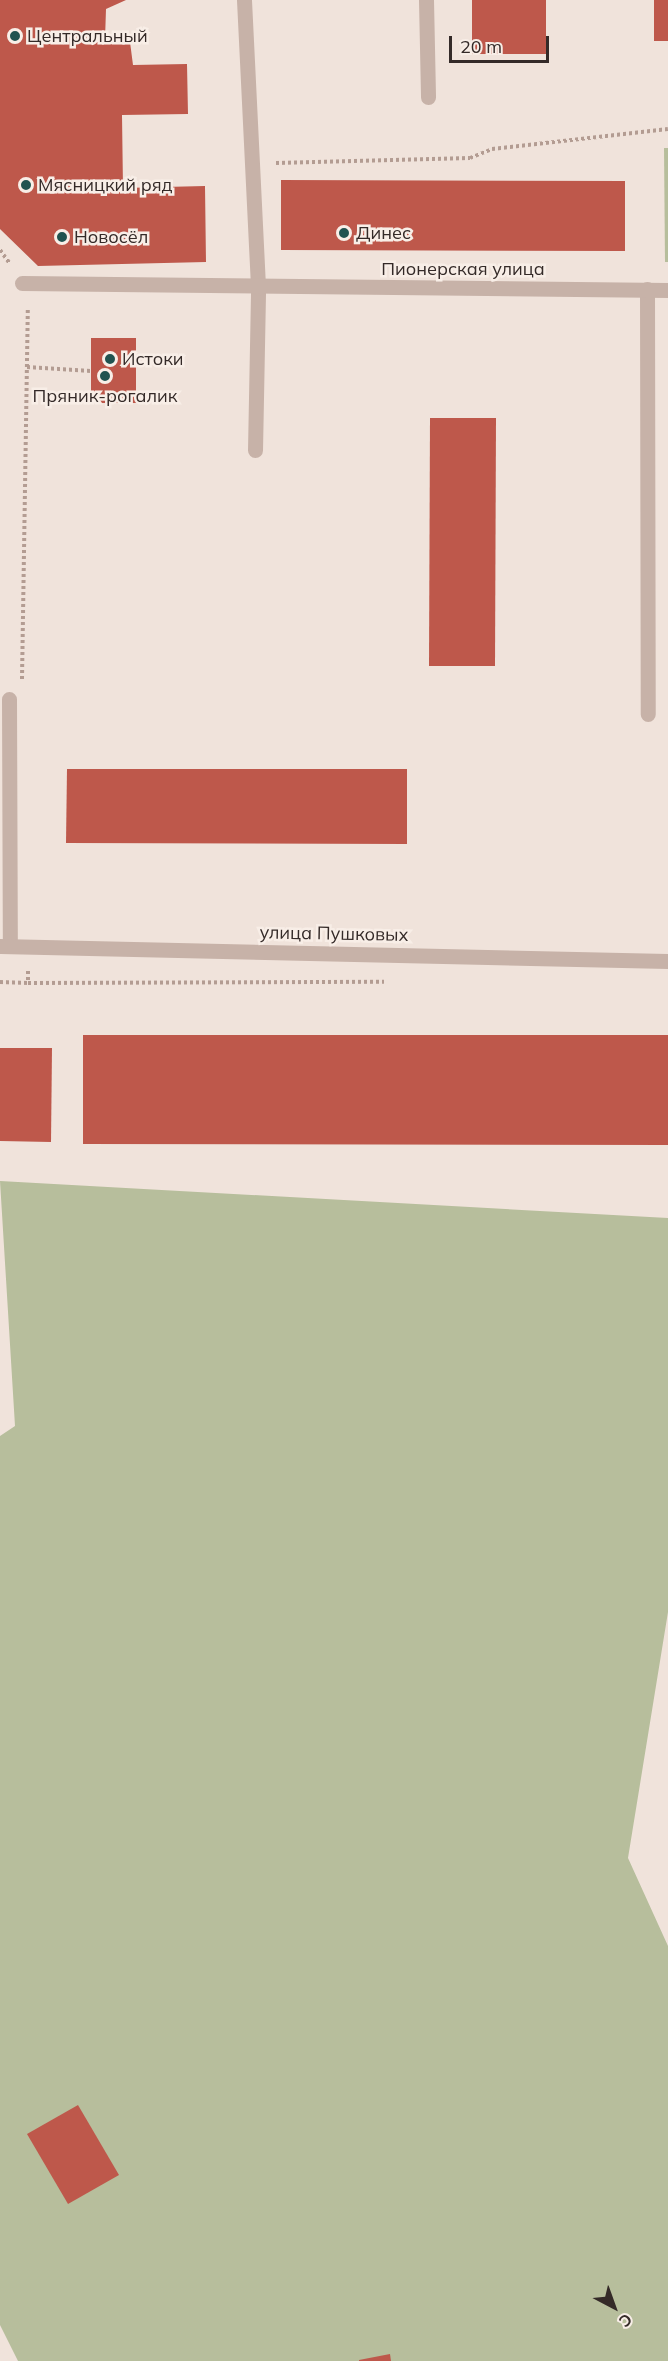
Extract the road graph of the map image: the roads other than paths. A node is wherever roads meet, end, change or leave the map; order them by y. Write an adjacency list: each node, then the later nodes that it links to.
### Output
1 (244, 0): 5 (street)
2 (426, 0): 3 (street)
3 (428, 97)
4 (22, 283): 5 (street, Пионерская улица)
5 (258, 288): 6 (street, Пионерская улица); 8 (street)
6 (647, 290): 7 (street, Пионерская улица); 10 (street)
7 (668, 290)
8 (255, 450)
9 (15, 695): 11 (street)
10 (648, 714)
11 (5, 946): 12 (street, улица Пушковых)
12 (668, 961)

